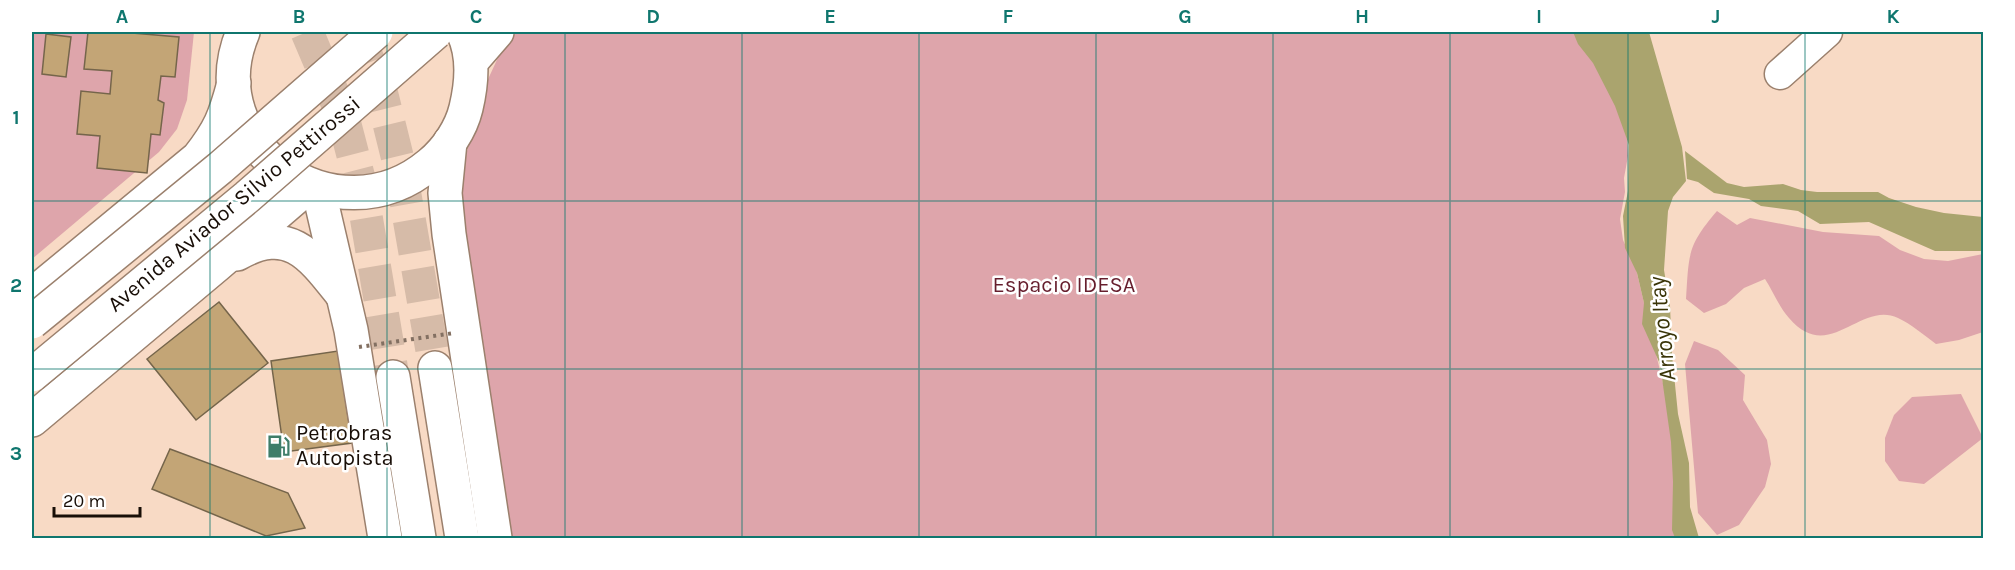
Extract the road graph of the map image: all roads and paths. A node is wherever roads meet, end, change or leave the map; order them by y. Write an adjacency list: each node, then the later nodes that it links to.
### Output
1 (243, 32): 8 (highway)
2 (376, 32): 14 (highway, Avenida Aviador Silvio Pettirossi, bridge)
3 (436, 32): 18 (highway, Avenida Aviador Silvio Pettirossi, bridge)
4 (497, 32): 6 (highway)
5 (1827, 32): 7 (street)
6 (467, 47): 9 (highway)
7 (1780, 74)
8 (234, 82): 10 (highway); 12 (highway)
9 (450, 142): 10 (highway); 24 (highway)
10 (314, 187): 11 (highway); 13 (highway)
11 (218, 265): 13 (highway); 20 (highway)
12 (32, 295)
13 (344, 297): 21 (highway)
14 (32, 322)
15 (454, 333): 16 (path, bridge)
16 (359, 347)
17 (435, 368): 23 (highway)
18 (32, 375)
19 (393, 377): 22 (highway)
20 (32, 420)
21 (385, 538)
22 (419, 538)
23 (462, 538)
24 (495, 538)

